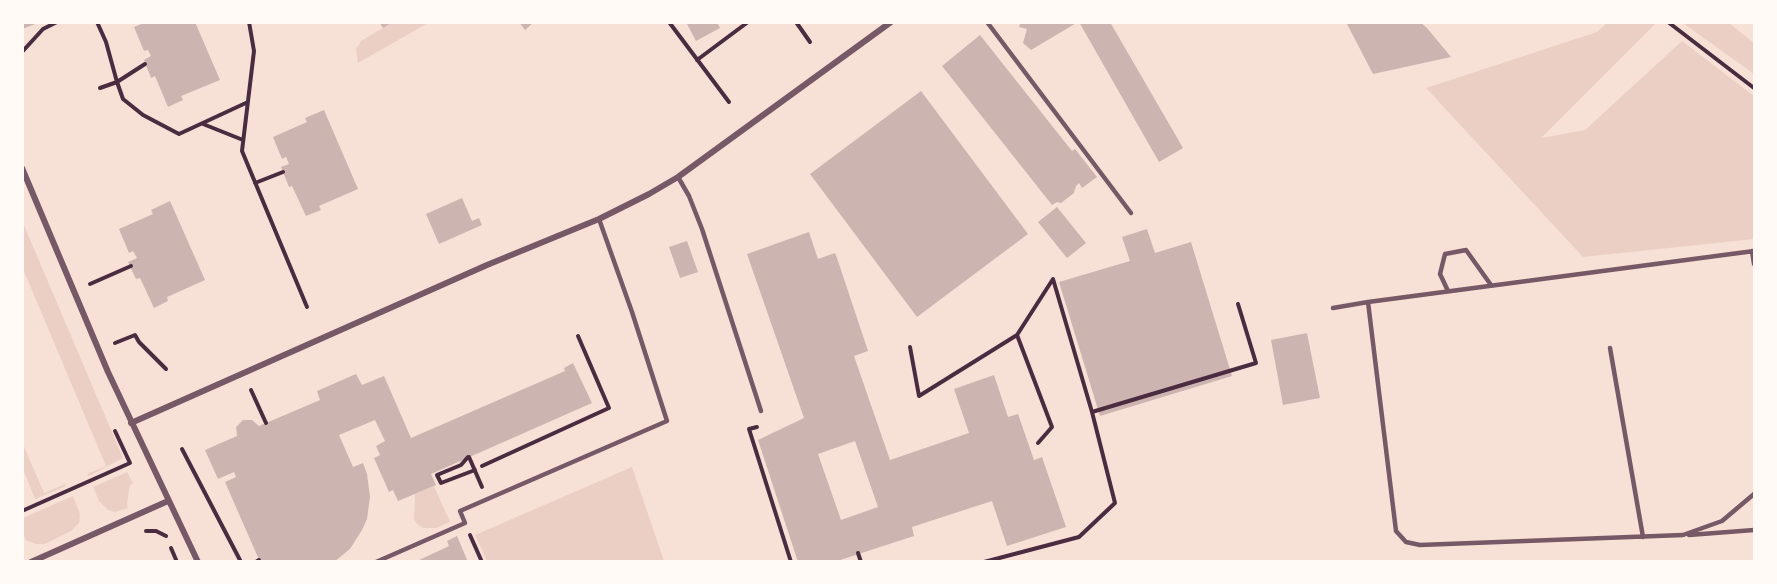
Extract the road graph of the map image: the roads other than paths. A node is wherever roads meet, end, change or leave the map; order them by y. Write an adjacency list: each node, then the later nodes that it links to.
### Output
1 (891, 22): 4 (street)
2 (987, 22): 5 (lane)
3 (22, 168): 15 (street)
4 (678, 177): 6 (street); 14 (lane)
5 (1131, 213)
6 (599, 219): 15 (street); 23 (lane)
7 (1753, 251): 8 (lane); 9 (lane)
8 (1755, 264)
9 (1491, 285): 10 (lane); 10 (lane)
10 (1448, 291): 11 (lane)
11 (1368, 302): 12 (lane); 20 (lane)
12 (1333, 308)
13 (1610, 348): 20 (lane)
14 (760, 411)
15 (131, 423): 17 (street)
16 (1755, 494): 19 (lane)
17 (168, 501): 21 (street); 22 (street)
18 (1755, 530): 19 (lane)
19 (1683, 535): 20 (lane)
20 (1643, 537)
21 (31, 561)
22 (198, 561)
23 (376, 561)

